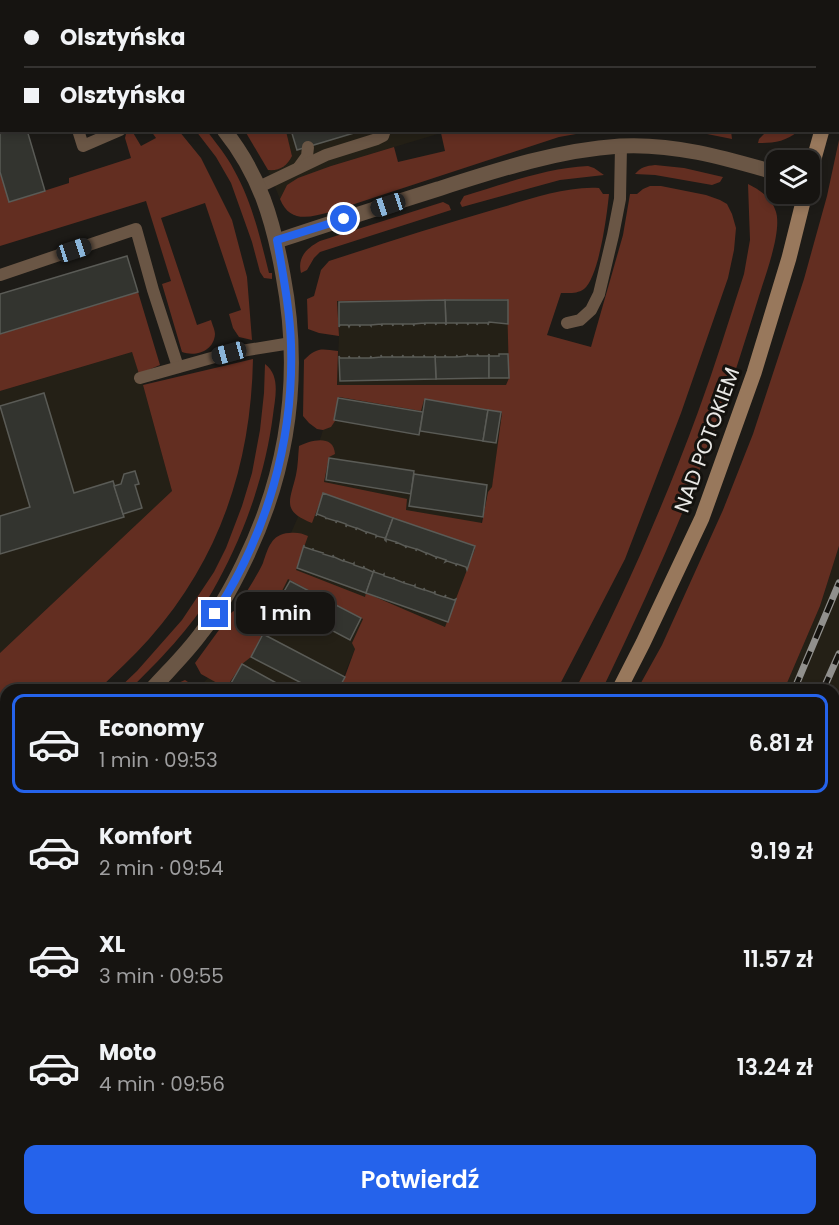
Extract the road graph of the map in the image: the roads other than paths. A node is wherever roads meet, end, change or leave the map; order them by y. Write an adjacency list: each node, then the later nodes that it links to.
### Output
1 (79, 132): 2 (lane)
2 (115, 132)
3 (226, 132): 16 (street)
4 (384, 132): 7 (lane)
5 (821, 132): 12 (main road)
6 (356, 133): 9 (lane)
7 (370, 136): 9 (lane)
8 (324, 142): 13 (lane)
9 (344, 144): 13 (lane)
10 (621, 146): 15 (street); 18 (street); 20 (lane)
11 (308, 147): 14 (lane)
12 (816, 150)
13 (326, 155): 14 (lane)
14 (298, 167): 16 (lane)
15 (766, 169)
16 (259, 187): 18 (street)
17 (802, 204): 25 (main road, NAD POTOKIEM)
18 (277, 240): 21 (street)
19 (0, 275): 22 (lane)
20 (567, 323)
21 (291, 343): 22 (lane); 24 (street)
22 (178, 367): 23 (lane)
23 (140, 378)
24 (156, 684)
25 (622, 684)

